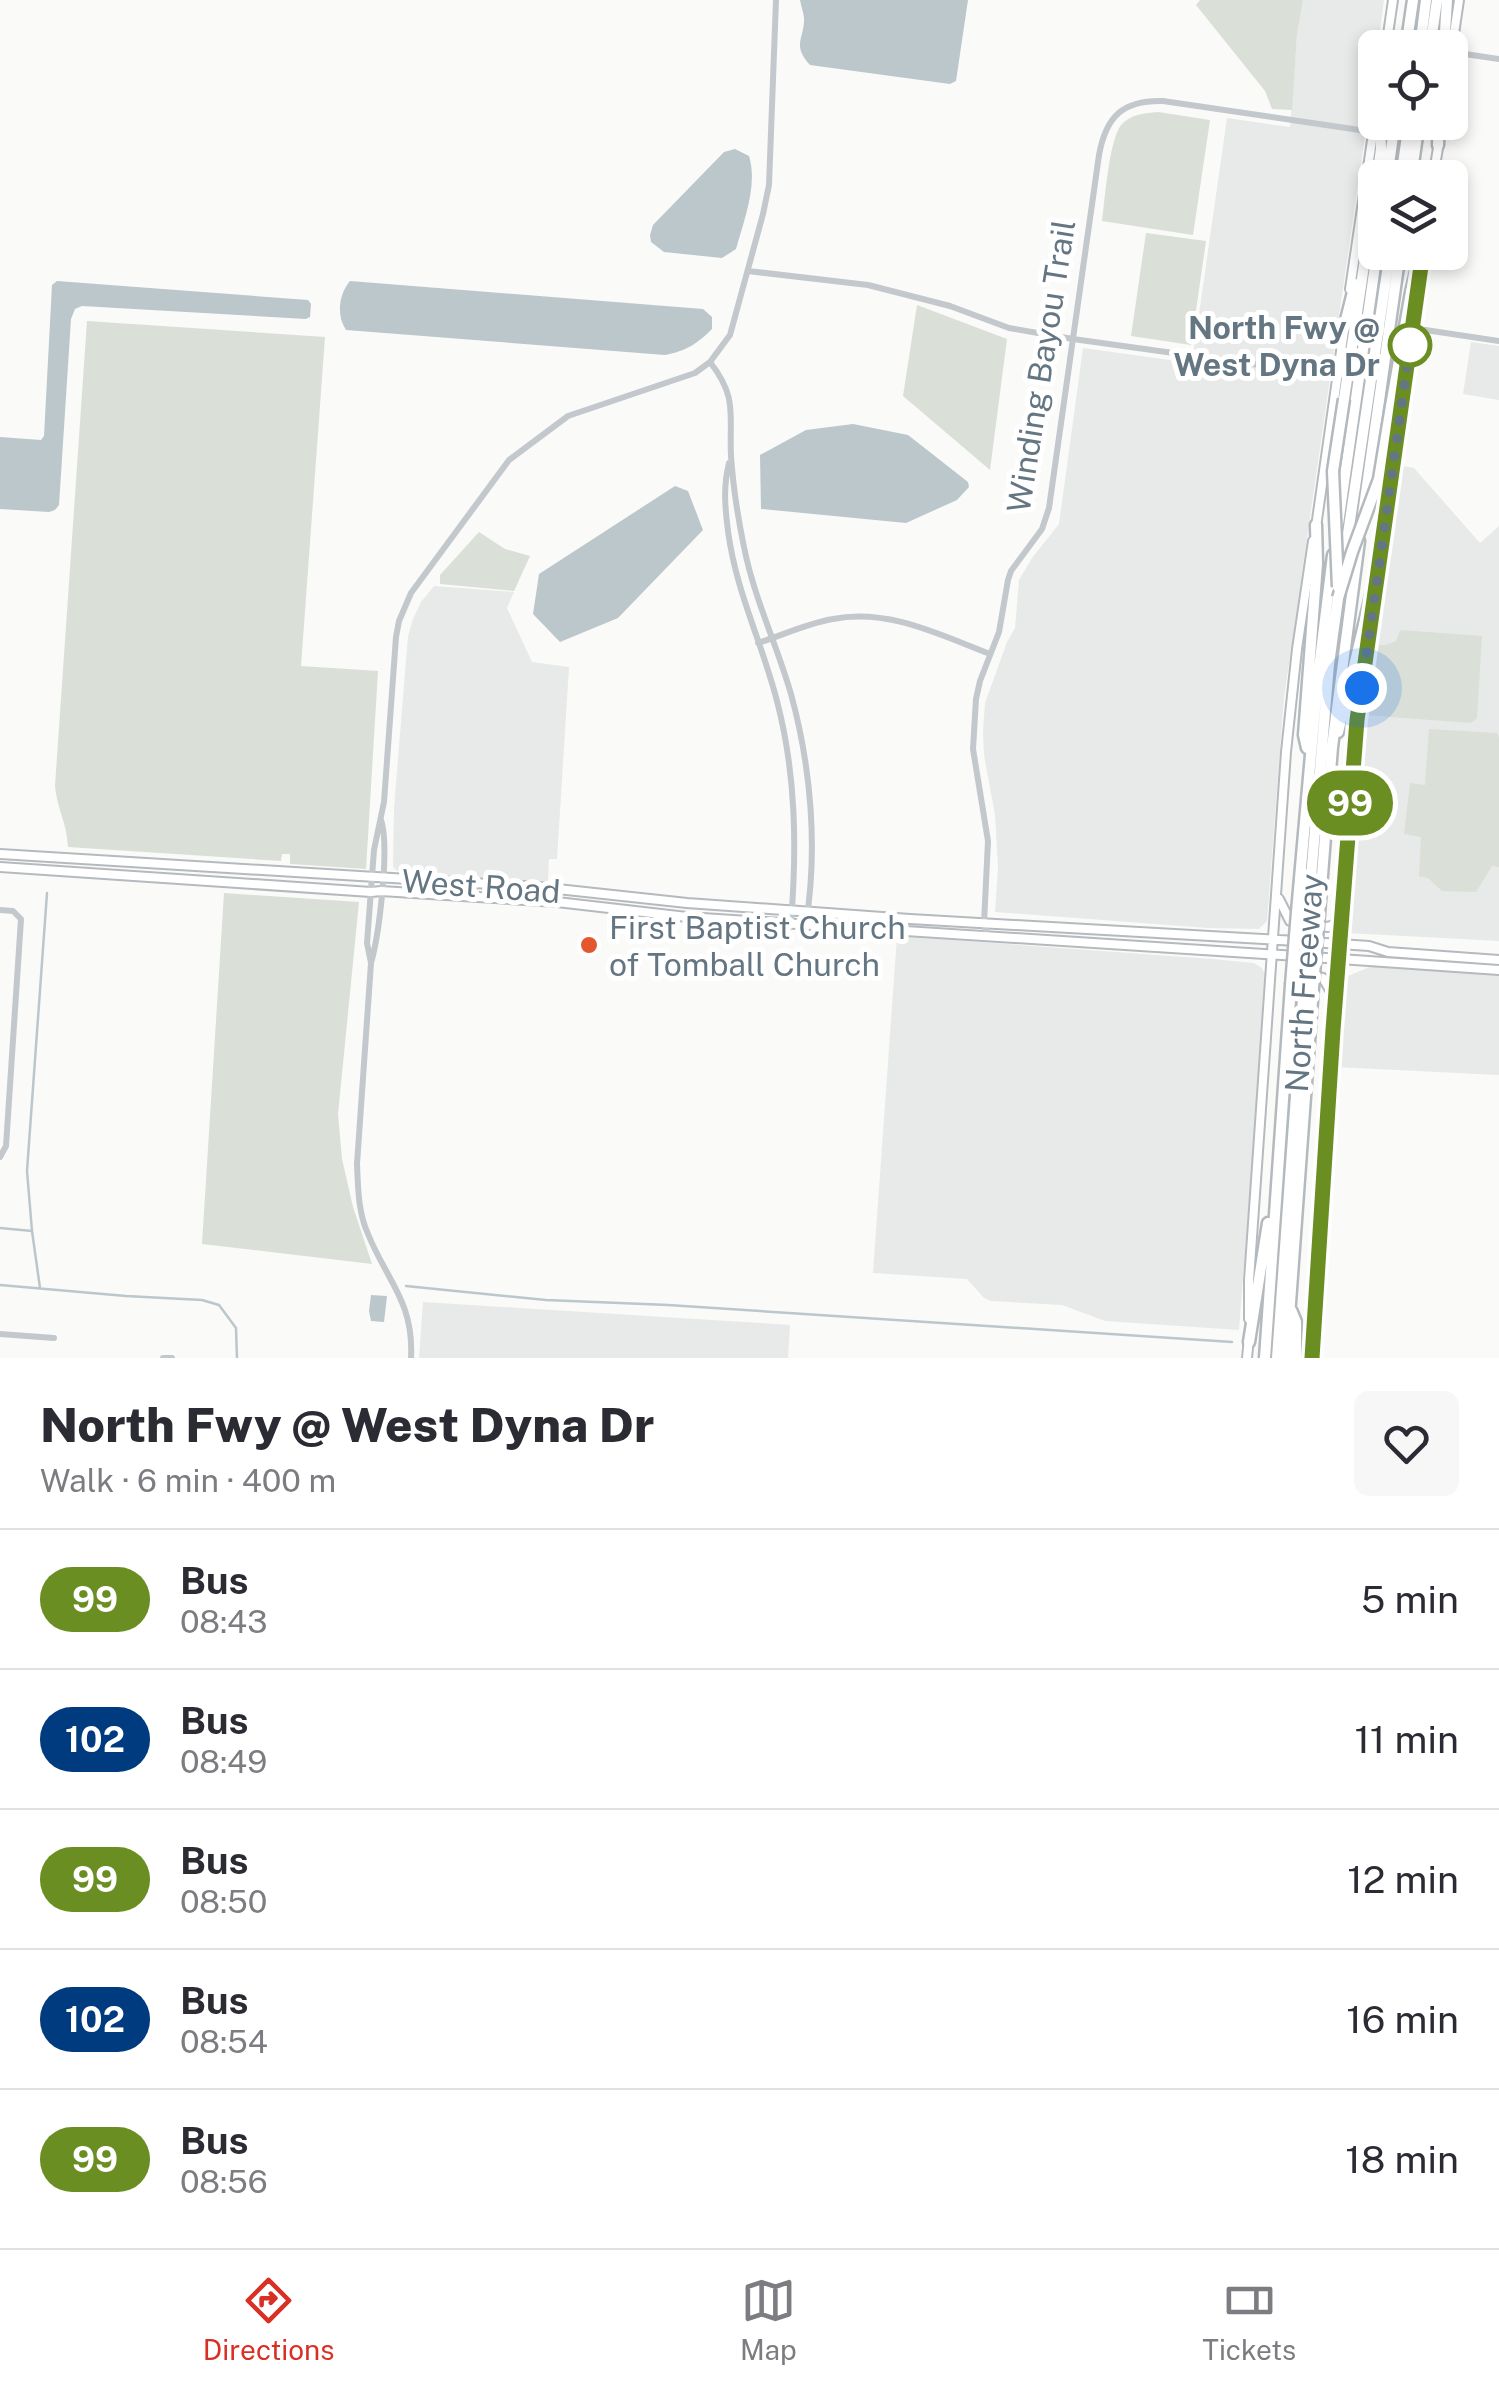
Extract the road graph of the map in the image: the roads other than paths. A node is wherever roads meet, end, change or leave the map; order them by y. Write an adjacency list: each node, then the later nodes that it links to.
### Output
1 (776, 0): 28 (street)
2 (1393, 0): 8 (main road)
3 (1413, 0): 9 (highway)
4 (1426, 0): 10 (highway)
5 (1437, 0): 11 (highway)
6 (1447, 0): 12 (highway)
7 (1459, 0): 13 (main road)
8 (1389, 30)
9 (1409, 30)
10 (1422, 30)
11 (1433, 30)
12 (1445, 30)
13 (1454, 30)
14 (1468, 54): 15 (street)
15 (1499, 59)
16 (1358, 123): 31 (street, Winding Bayou Trail)
17 (1374, 140): 29 (main road)
18 (1438, 140): 19 (highway)
19 (1438, 145): 20 (main road)
20 (1436, 160)
21 (1358, 270): 29 (highway)
22 (1364, 270): 38 (highway, bridge)
23 (1374, 270): 45 (highway, North Freeway)
24 (1387, 270): 38 (highway, North Freeway, bridge)
25 (1398, 270): 44 (highway, North Freeway)
26 (1417, 270): 38 (highway, bridge)
27 (1420, 270): 30 (main road)
28 (748, 271): 31 (street); 33 (street)
29 (1345, 324): 34 (main road)
30 (1412, 328): 32 (street); 37 (main road)
31 (1073, 339): 34 (street); 41 (street, Winding Bayou Trail)
32 (1499, 340)
33 (710, 362): 35 (street); 53 (street)
34 (1338, 376): 36 (main road)
35 (731, 457): 39 (street); 40 (street)
36 (1316, 525): 45 (highway); 58 (main road)
37 (1377, 571): 44 (highway); 68 (main road)
38 (1338, 598): 65 (highway, North Freeway)
39 (772, 638): 40 (street); 41 (street); 42 (street)
40 (758, 643): 43 (street)
41 (990, 654): 70 (street, Winding Bayou Trail)
42 (790, 693): 43 (street); 64 (street)
43 (776, 698): 63 (street)
44 (1332, 747): 65 (highway, North Freeway)
45 (1310, 760): 65 (highway, North Freeway)
46 (0, 854): 47 (main road, West Road)
47 (19, 856): 48 (main road, West Road); 50 (main road)
48 (104, 860): 51 (main road, West Road); 52 (main road)
49 (0, 867): 50 (main road, West Road)
50 (19, 868): 52 (main road, West Road)
51 (284, 872): 53 (main road, West Road); 55 (main road)
52 (103, 874): 55 (main road, West Road)
53 (377, 878): 54 (main road, West Road); 56 (street)
54 (484, 885): 57 (main road, West Road); 59 (main road)
55 (284, 887): 56 (main road, West Road)
56 (376, 891): 59 (main road, West Road); 98 (street)
57 (586, 894): 60 (main road, West Road); 61 (main road)
58 (1277, 894): 68 (main road); 74 (main road)
59 (483, 896): 61 (main road, West Road)
60 (688, 903): 63 (main road, West Road); 66 (main road)
61 (584, 905): 66 (main road, West Road)
62 (0, 910): 91 (street)
63 (792, 910): 64 (main road, West Road); 67 (street)
64 (808, 912): 69 (street); 70 (main road, West Road)
65 (1308, 913): 88 (highway, North Freeway, bridge)
66 (687, 917): 67 (main road, West Road)
67 (791, 922): 69 (main road, West Road)
68 (1341, 922): 76 (main road)
69 (806, 923): 73 (main road, West Road)
70 (984, 923): 71 (main road, West Road); 73 (street, Winding Bayou Trail)
71 (1074, 929): 72 (main road, West Road); 75 (main road)
72 (1150, 934): 74 (main road, West Road); 77 (main road)
73 (987, 936): 75 (main road, West Road)
74 (1274, 939): 76 (main road, West Road); 79 (main road)
75 (1073, 940): 77 (main road, West Road)
76 (1340, 944): 78 (main road, West Road); 80 (main road)
77 (1150, 946): 79 (main road, West Road)
78 (1388, 952): 83 (main road, West Road); 84 (main road)
79 (1274, 954): 80 (main road, West Road); 86 (main road)
80 (1338, 959): 81 (main road, West Road); 87 (main road)
81 (1356, 960): 84 (main road, West Road); 87 (main road)
82 (1499, 960): 83 (main road, West Road)
83 (1436, 961): 84 (main road, West Road); 85 (main road, West Road)
84 (1388, 963)
85 (1499, 970)
86 (1278, 974): 89 (main road); 95 (main road)
87 (1337, 977): 89 (main road)
88 (1303, 986): 90 (highway, North Freeway); 92 (highway, North Freeway); 101 (highway, North Freeway)
89 (1336, 1001): 104 (main road)
90 (1281, 1128): 95 (highway); 100 (highway, North Freeway)
91 (2, 1155)
92 (1290, 1306): 102 (highway, North Freeway); 103 (highway)
93 (0, 1334): 94 (street)
94 (54, 1338)
95 (1248, 1342): 99 (main road)
96 (163, 1358): 97 (street)
97 (172, 1358)
98 (410, 1358)
99 (1248, 1358)
100 (1265, 1358)
101 (1277, 1358)
102 (1286, 1358)
103 (1296, 1358)
104 (1312, 1358)

